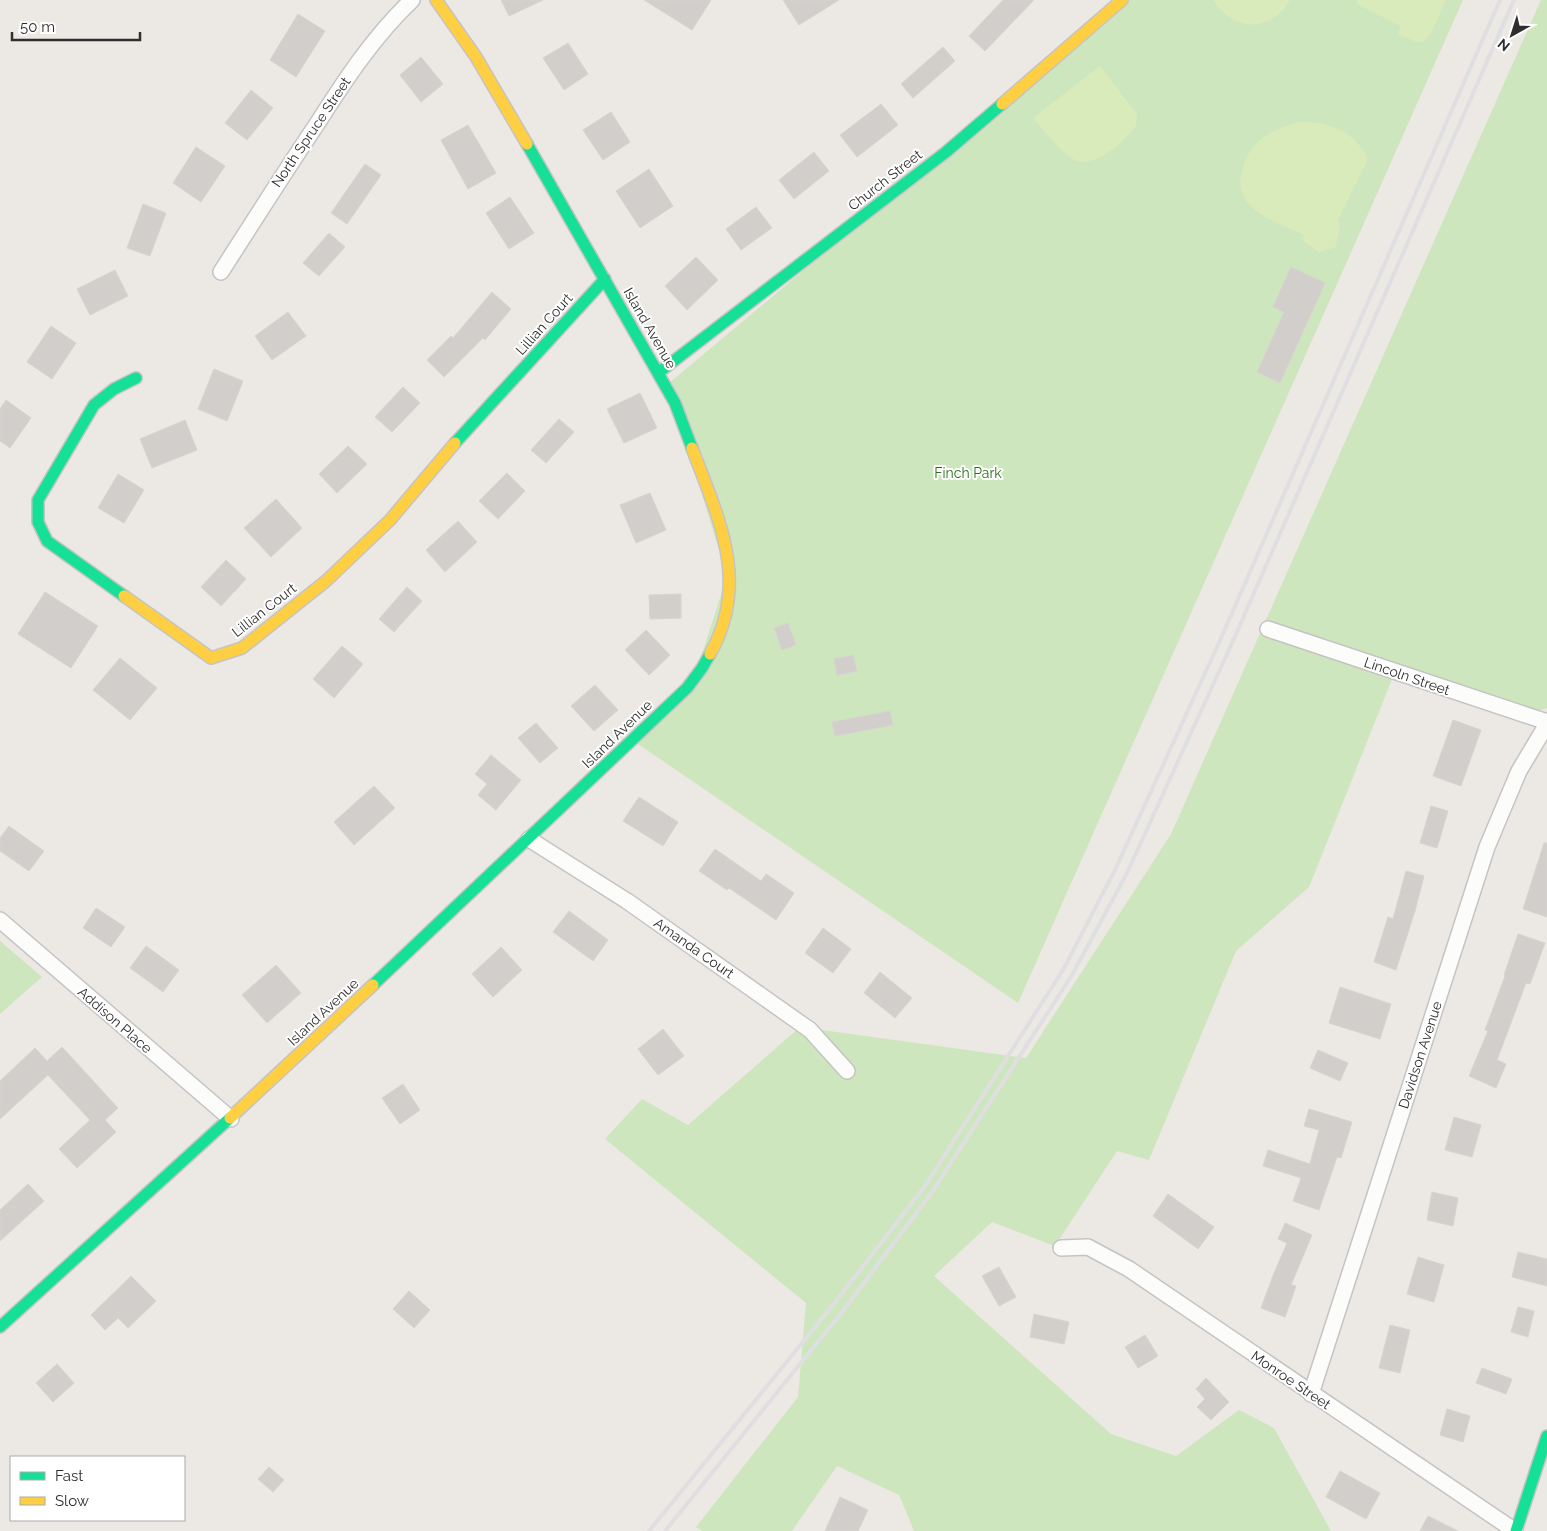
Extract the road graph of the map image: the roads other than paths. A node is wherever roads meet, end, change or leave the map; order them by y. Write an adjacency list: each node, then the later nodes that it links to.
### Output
1 (412, 0): 4 (street, North Spruce Street)
2 (436, 0): 5 (street, Island Avenue)
3 (1122, 0): 6 (street, Church Street)
4 (222, 272)
5 (605, 279): 6 (street, Island Avenue); 7 (street, Lillian Court)
6 (658, 373): 10 (street, Island Avenue)
7 (136, 378)
8 (1268, 629): 9 (street, Lincoln Street)
9 (1547, 723): 16 (street, Davidson Avenue)
10 (529, 839): 12 (street, Amanda Court); 13 (street, Island Avenue)
11 (0, 920): 13 (street, Addison Place)
12 (847, 1071)
13 (231, 1119): 15 (street, Island Avenue)
14 (1061, 1248): 16 (street, Monroe Street)
15 (0, 1326)
16 (1311, 1394): 18 (street, Monroe Street)
17 (1547, 1436): 18 (street)
18 (1516, 1531)

